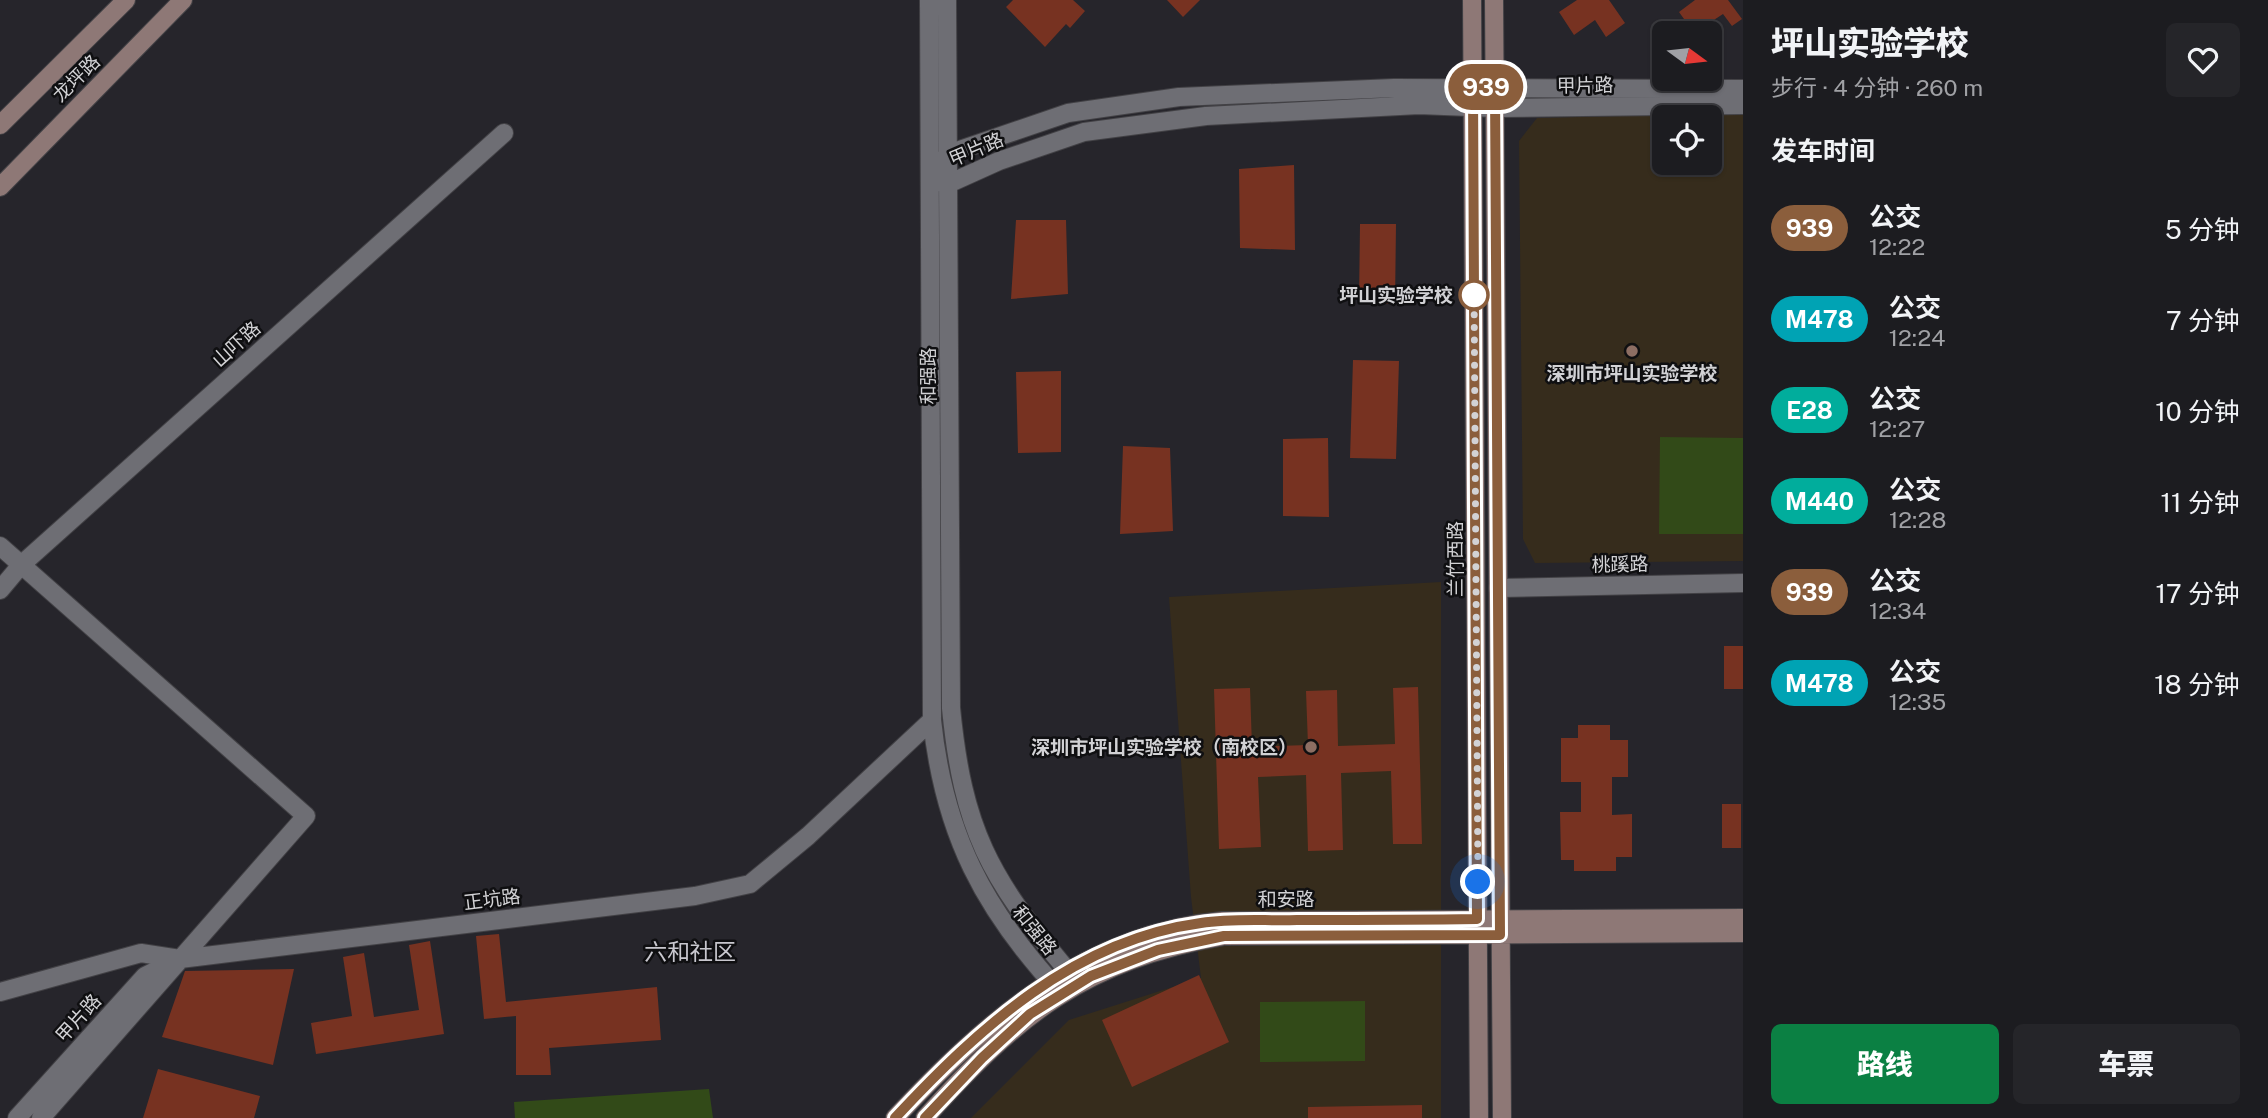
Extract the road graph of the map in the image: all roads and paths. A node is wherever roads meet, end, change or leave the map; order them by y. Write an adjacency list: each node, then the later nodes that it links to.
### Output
1 (126, 0): 13 (street, 龙坪路)
2 (183, 0): 18 (street, 龙坪路)
3 (929, 0): 16 (street, 和强路)
4 (947, 0): 15 (street, 和强路)
5 (1472, 0): 8 (street, 兰竹西路)
6 (1494, 0): 7 (street)
7 (1495, 87): 8 (street, 甲片路); 9 (street, 甲片路); 12 (street)
8 (1473, 88): 11 (street, 兰竹西路); 15 (street, 甲片路)
9 (1743, 89)
10 (1743, 104): 12 (street, 甲片路)
11 (1473, 106): 12 (street, 甲片路); 17 (street, 甲片路); 26 (street, 兰竹西路)
12 (1495, 108): 22 (street)
13 (0, 125)
14 (503, 133): 20 (street, 山吓路)
15 (948, 154): 16 (street, 甲片路); 17 (street, 和强路)
16 (930, 180): 17 (street, 甲片路); 24 (street, 和强路)
17 (948, 184): 30 (street, 和强路)
18 (0, 187)
19 (0, 546): 20 (street)
20 (21, 565): 23 (street, 山吓路); 29 (street, 甲片路)
21 (1743, 583): 22 (street, 桃蹊路)
22 (1498, 588): 27 (street)
23 (0, 590)
24 (932, 720): 29 (street, 正坑路); 31 (street, 和强路)
25 (1743, 918): 27 (street, 和安路)
26 (1478, 927): 27 (street, 和安路); 30 (street, 和安路); 31 (street, 和安路); 39 (street, 兰竹西路)
27 (1500, 927): 28 (street, 和安路); 40 (street)
28 (1743, 933)
29 (180, 959): 32 (street, 正坑路); 35 (street, 甲片路); 36 (street, 甲片路)
30 (1067, 970): 31 (street, 和安路)
31 (1055, 986): 33 (street, 和安路); 34 (street, 和安路)
32 (0, 992)
33 (1004, 1012): 34 (street); 37 (street, 和安路)
34 (1017, 1027): 38 (street, 和安路)
35 (17, 1118)
36 (41, 1118)
37 (895, 1118)
38 (925, 1118)
39 (1479, 1118)
40 (1502, 1118)

